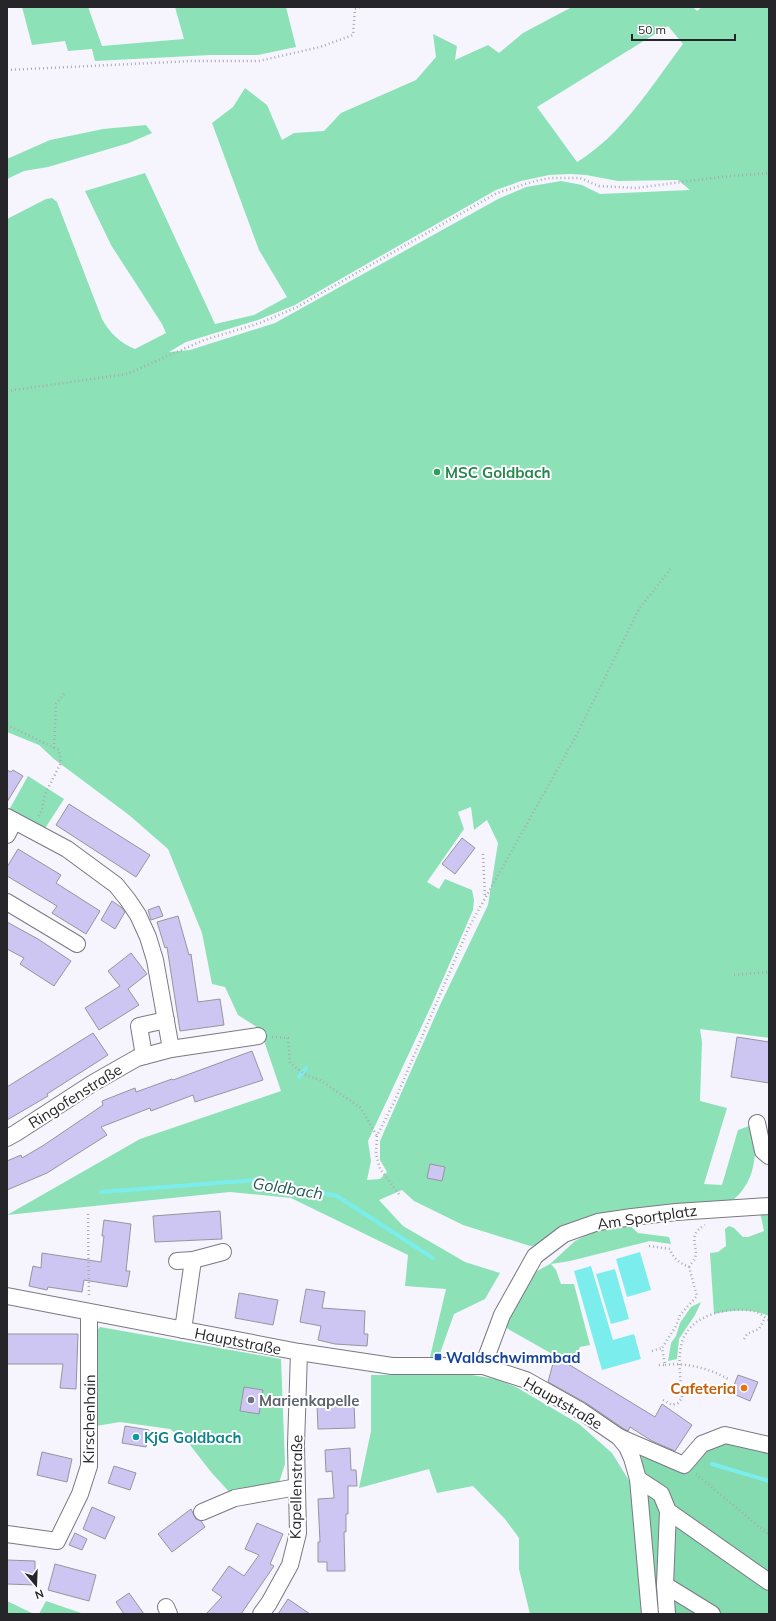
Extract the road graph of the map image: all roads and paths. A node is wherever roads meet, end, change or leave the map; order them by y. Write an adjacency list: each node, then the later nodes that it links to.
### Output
1 (360, 7): 2 (path)
2 (7, 70)
3 (769, 173): 4 (path)
4 (7, 391)
5 (672, 567): 12 (path)
6 (64, 694): 8 (path)
7 (7, 725): 8 (path)
8 (54, 748): 9 (path)
9 (36, 819)
10 (10, 824): 17 (street)
11 (483, 854): 12 (path)
12 (485, 897): 22 (path)
13 (7, 902): 14 (street)
14 (77, 944)
15 (769, 972): 16 (path)
16 (734, 975)
17 (166, 1020): 19 (street); 20 (street)
18 (258, 1036): 19 (street, Ringofenstraße); 22 (path)
19 (170, 1049): 20 (street, Ringofenstraße)
20 (144, 1056): 23 (street, Ringofenstraße)
21 (757, 1123): 24 (street)
22 (377, 1136): 25 (path)
23 (7, 1138)
24 (769, 1156)
25 (399, 1194)
26 (769, 1206): 46 (street, Am Sportplatz)
27 (88, 1214): 35 (path)
28 (709, 1222): 33 (path)
29 (650, 1246): 33 (path)
30 (223, 1252): 31 (street)
31 (193, 1260): 32 (street); 38 (street, Hauptstraße)
32 (177, 1261)
33 (689, 1267): 40 (path)
34 (7, 1296): 35 (street, Hauptstraße)
35 (89, 1313): 38 (street, Hauptstraße); 56 (street, Kirschenhain)
36 (765, 1318): 37 (path); 39 (path); 43 (path)
37 (769, 1320)
38 (183, 1330): 42 (street, Hauptstraße)
39 (744, 1339)
40 (662, 1348): 41 (path); 45 (path)
41 (652, 1351)
42 (299, 1352): 46 (street, Hauptstraße); 53 (street, Kapellenstraße)
43 (680, 1364): 45 (path); 47 (path); 48 (path)
44 (657, 1365): 45 (path)
45 (665, 1365)
46 (483, 1366): 49 (street, Hauptstraße)
47 (730, 1380)
48 (663, 1400)
49 (619, 1437): 50 (street); 51 (street, Hauptstraße)
50 (769, 1446)
51 (638, 1480): 54 (street); 61 (street, Hauptstraße)
52 (706, 1482): 57 (path)
53 (297, 1487): 55 (street); 60 (street, Kapellenstraße)
54 (668, 1511): 58 (street); 59 (street)
55 (202, 1512)
56 (7, 1534)
57 (769, 1535)
58 (769, 1582)
59 (664, 1585): 62 (street); 63 (street)
60 (261, 1614)
61 (650, 1614)
62 (667, 1614)
63 (712, 1614)

